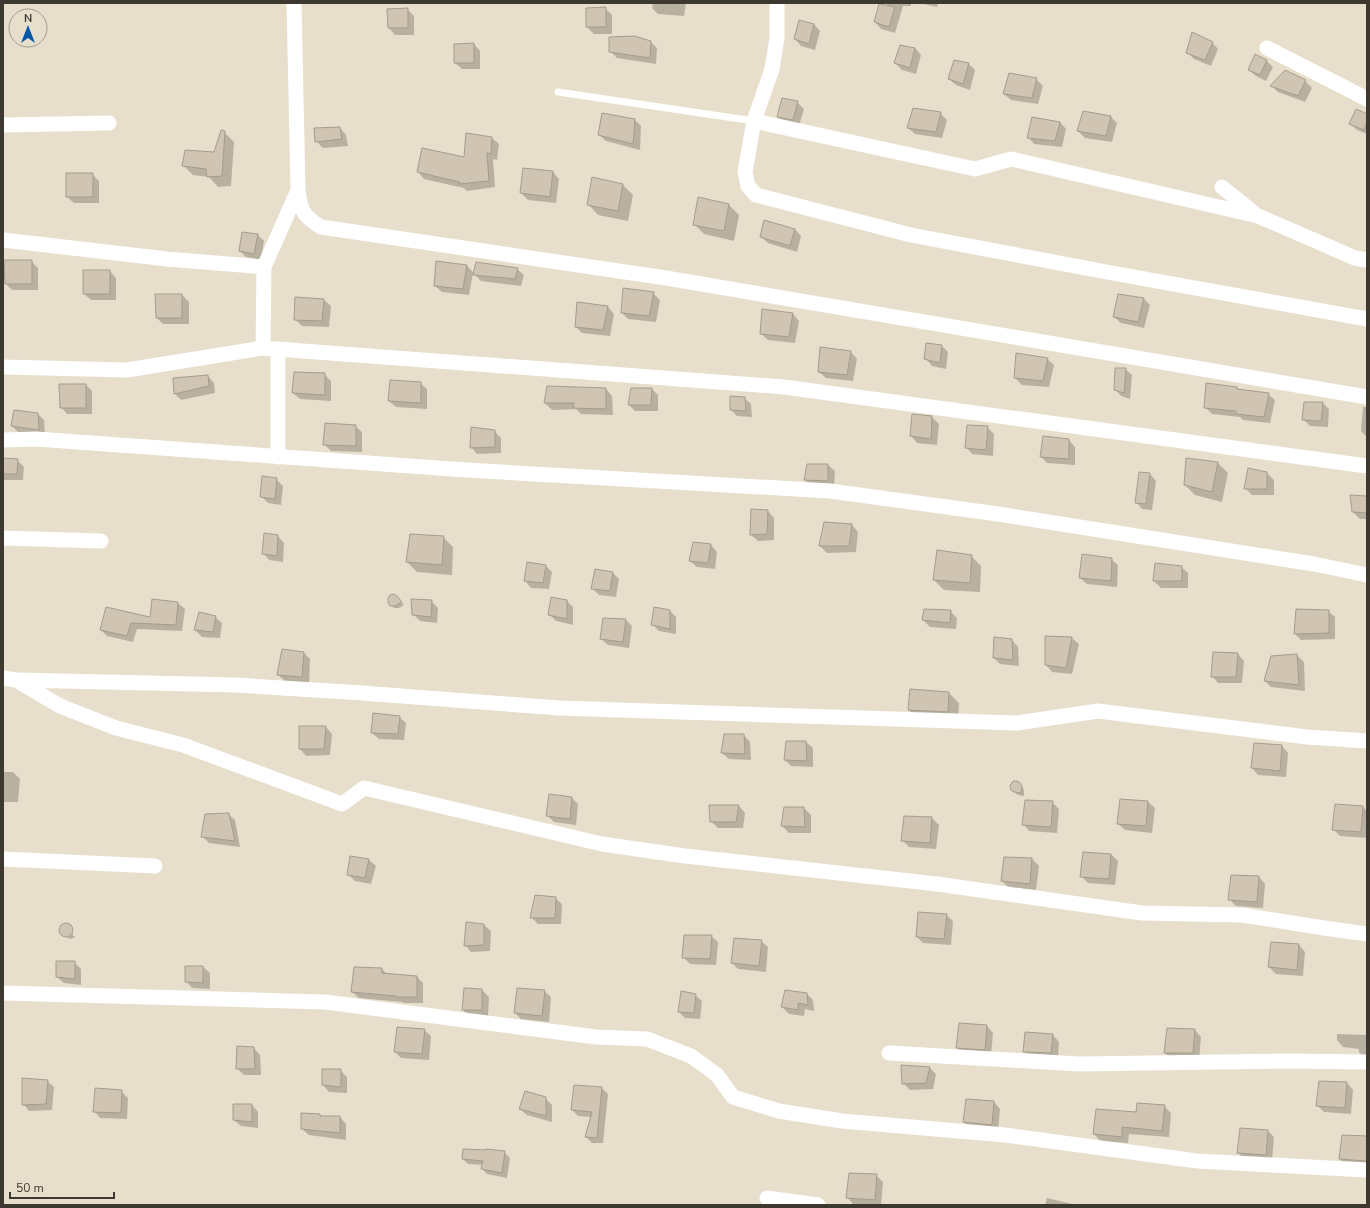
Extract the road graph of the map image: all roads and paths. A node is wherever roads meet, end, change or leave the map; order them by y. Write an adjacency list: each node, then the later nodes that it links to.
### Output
1 (294, 3): 10 (street)
2 (777, 3): 6 (street)
3 (1267, 48): 5 (street)
4 (558, 92): 6 (lane)
5 (1367, 99)
6 (754, 121): 11 (street); 15 (street)
7 (110, 123): 8 (street)
8 (3, 125)
9 (1222, 187): 11 (street)
10 (298, 189): 14 (street); 19 (street)
11 (1258, 216): 13 (street)
12 (3, 240): 14 (street)
13 (1367, 260)
14 (264, 266): 16 (street)
15 (1367, 319)
16 (263, 348): 17 (street); 18 (street)
17 (278, 350): 21 (street); 22 (street)
18 (3, 367)
19 (1367, 397)
20 (3, 440): 21 (street)
21 (278, 457): 25 (street)
22 (1367, 466)
23 (3, 538): 24 (street)
24 (101, 541)
25 (1367, 575)
26 (9, 679): 27 (street); 30 (street)
27 (1367, 741)
28 (3, 859): 29 (street)
29 (154, 866)
30 (1367, 934)
31 (3, 993): 34 (street)
32 (889, 1053): 33 (street)
33 (1367, 1062)
34 (1367, 1170)
35 (767, 1198): 36 (street)
36 (818, 1205)

